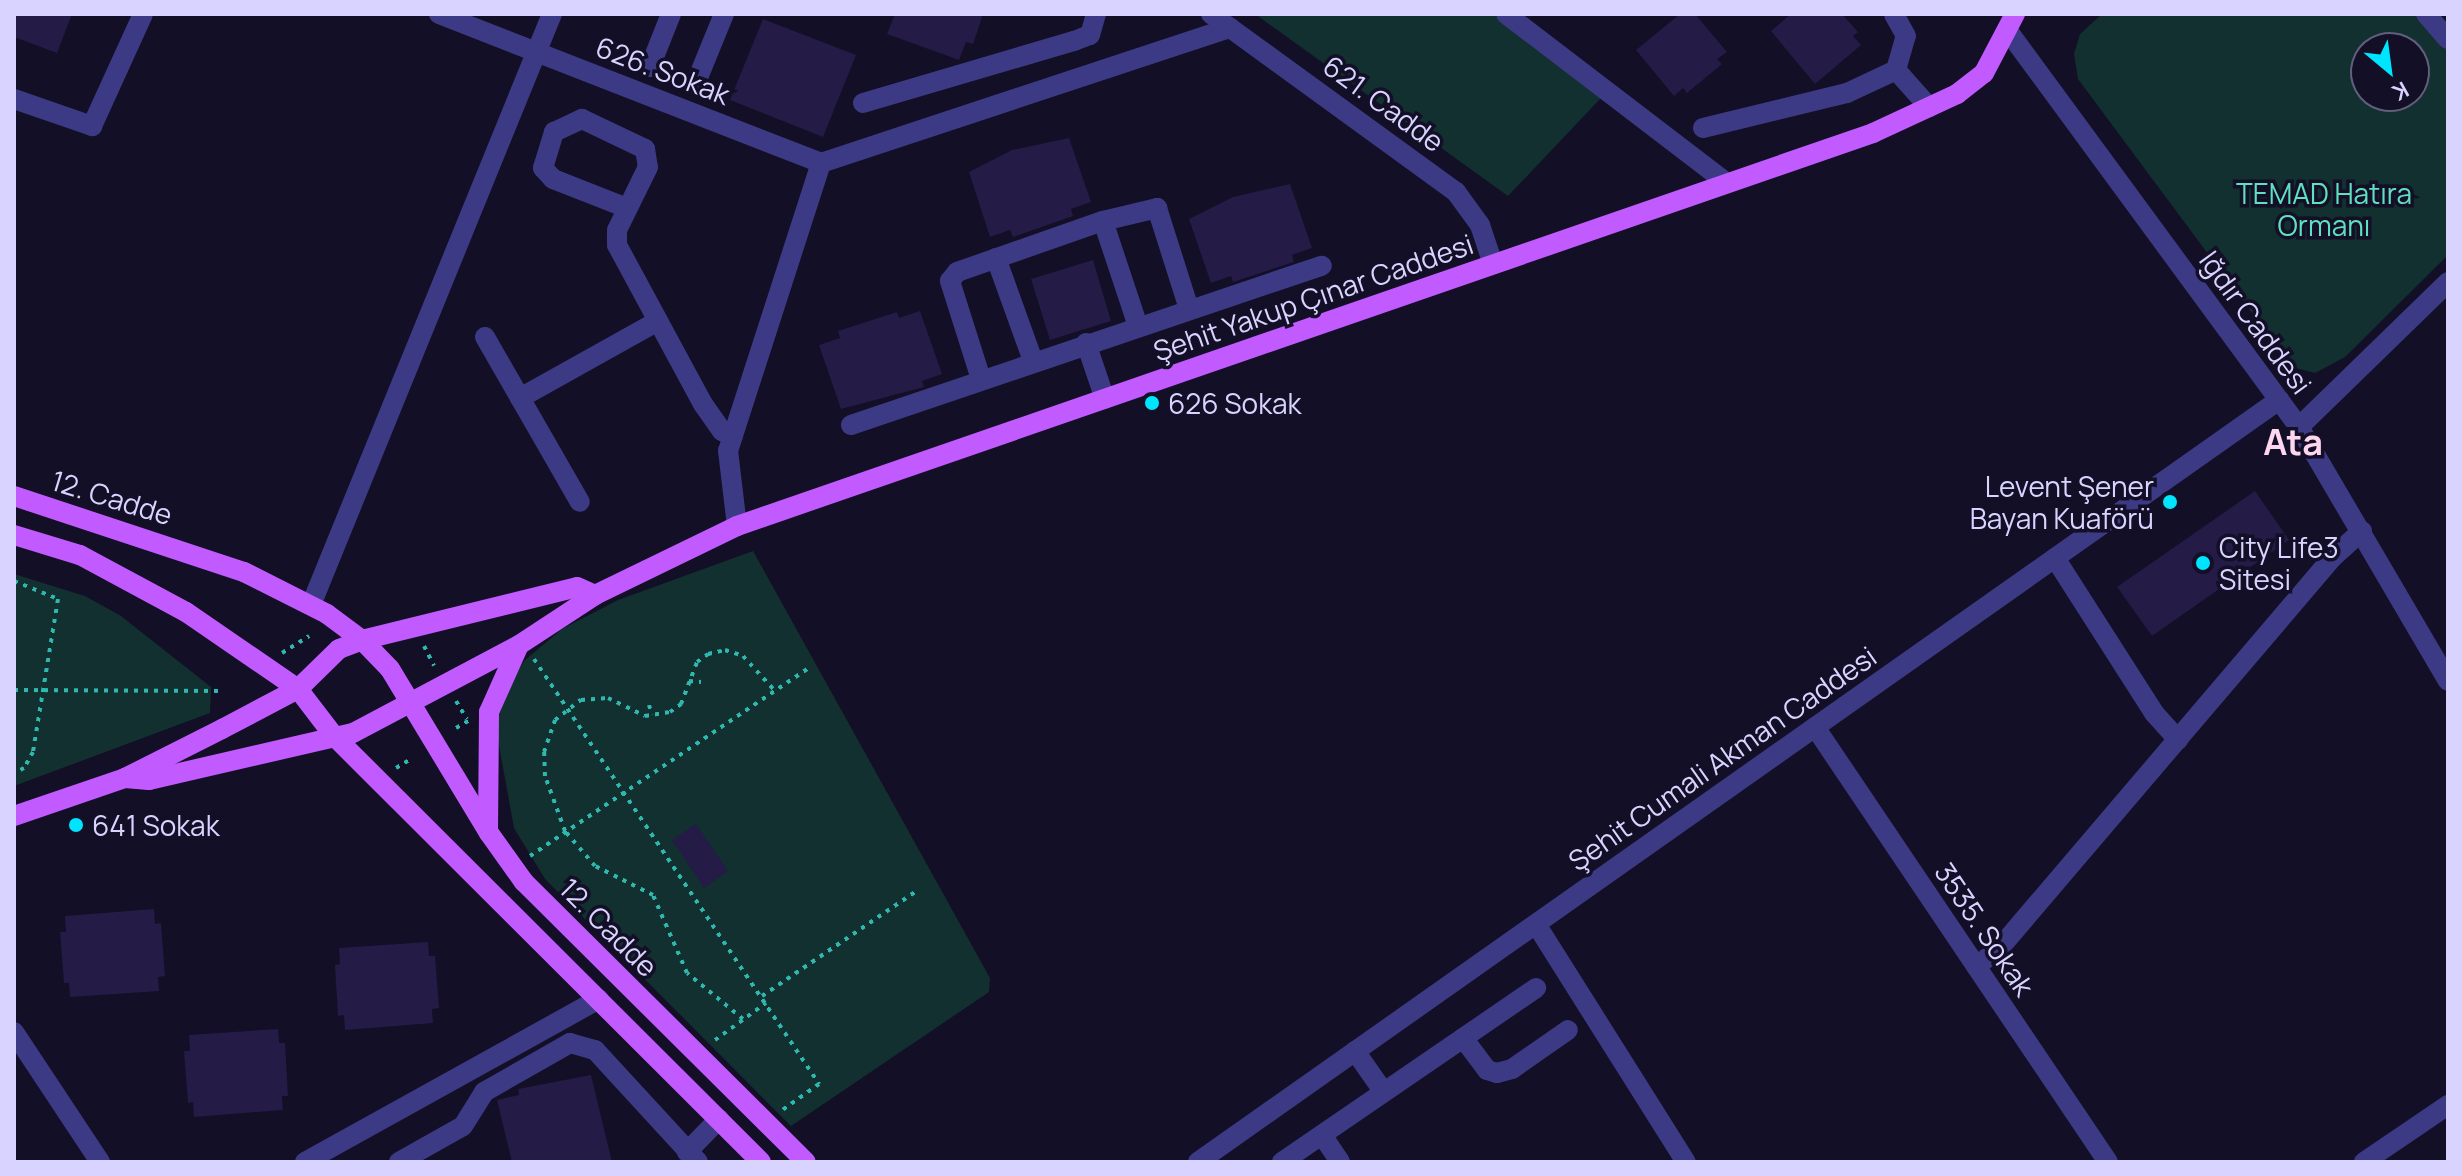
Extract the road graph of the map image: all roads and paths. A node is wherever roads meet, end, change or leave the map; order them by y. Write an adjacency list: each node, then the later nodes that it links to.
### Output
1 (143, 14): 19 (street)
2 (439, 14): 15 (street, 626. Sokak)
3 (552, 14): 15 (street)
4 (671, 14): 16 (street)
5 (724, 14): 18 (street)
6 (1096, 14): 20 (street)
7 (1211, 14): 13 (street, 621. Cadde)
8 (1506, 14): 24 (street)
9 (1894, 14): 17 (street)
10 (1992, 14): 12 (main road, Iğdır Caddesi)
11 (2426, 14): 14 (street)
12 (2012, 23): 21 (main road, Şehit Yakup Çınar Caddesi); 40 (street, Iğdır Caddesi)
13 (1230, 28): 23 (street); 28 (street, 621. Cadde)
14 (2448, 39)
15 (537, 51): 23 (street, 626. Sokak); 52 (street)
16 (650, 67)
17 (1896, 70): 21 (street); 22 (street)
18 (695, 85)
19 (14, 99)
20 (863, 103)
21 (1929, 107): 24 (main road, Şehit Yakup Çınar Caddesi)
22 (1703, 128)
23 (821, 163): 43 (street)
24 (1727, 183): 28 (main road, Şehit Yakup Çınar Caddesi)
25 (627, 208): 25 (street); 32 (street)
26 (1103, 221): 27 (street); 31 (street); 33 (street)
27 (996, 258): 36 (street); 37 (street)
28 (1493, 264): 39 (main road, Şehit Yakup Çınar Caddesi)
29 (1322, 266): 31 (street)
30 (2448, 282): 42 (street)
31 (1189, 309): 33 (street)
32 (658, 321): 38 (street); 43 (street)
33 (1138, 326): 35 (street)
34 (485, 337): 38 (street)
35 (1086, 343): 36 (street); 39 (street)
36 (1033, 361): 37 (street)
37 (981, 379): 41 (street)
38 (520, 398): 45 (street)
39 (1105, 399): 46 (main road, Şehit Yakup Çınar Caddesi)
40 (2279, 400): 42 (street, Iğdır Caddesi); 49 (street, Şehit Cumali Akman Caddesi)
41 (851, 425)
42 (2299, 427): 47 (street, Iğdır Caddesi)
43 (733, 436): 46 (street)
44 (14, 496): 52 (main road, 12. Cadde)
45 (580, 502)
46 (737, 526): 51 (main road, Şehit Yakup Çınar Caddesi)
47 (2362, 531): 61 (street, Iğdır Caddesi); 76 (street)
48 (14, 535): 63 (main road)
49 (2055, 558): 74 (street, Şehit Cumali Akman Caddesi); 76 (street)
50 (14, 581): 65 (path)
51 (595, 595): 54 (main road); 56 (main road, Şehit Yakup Çınar Caddesi)
52 (311, 605): 54 (main road, 12. Cadde)
53 (309, 636): 57 (path)
54 (362, 640): 63 (main road); 69 (main road, 12. Cadde)
55 (424, 646): 59 (path)
56 (524, 648): 69 (main road, Şehit Yakup Çınar Caddesi); 71 (path); 84 (main road)
57 (276, 657)
58 (810, 667): 66 (path)
59 (436, 669)
60 (689, 681): 62 (path); 66 (path); 72 (path)
61 (2448, 681)
62 (701, 682)
63 (298, 689): 75 (main road, 12. Cadde); 80 (main road)
64 (14, 690): 65 (path)
65 (43, 690): 67 (path); 79 (path)
66 (774, 690): 81 (path)
67 (224, 691)
68 (456, 701): 73 (path)
69 (408, 702): 75 (main road, Şehit Yakup Çınar Caddesi); 84 (main road, 12. Cadde)
70 (649, 705): 72 (path)
71 (566, 708): 72 (path); 81 (path); 83 (path)
72 (652, 715)
73 (468, 720)
74 (1815, 727): 87 (street, Şehit Cumali Akman Caddesi); 88 (street, 3535. Sokak)
75 (334, 736): 80 (main road, Şehit Yakup Çınar Caddesi); 91 (main road, 12. Cadde)
76 (2178, 740): 88 (street)
77 (411, 759): 78 (path)
78 (391, 771)
79 (14, 773)
80 (125, 778): 82 (main road)
81 (622, 793): 83 (path); 90 (path)
82 (14, 816)
83 (565, 831): 85 (path); 93 (path)
84 (489, 833): 109 (main road, 12. Cadde)
85 (527, 858)
86 (918, 890): 90 (path)
87 (1536, 924): 98 (street, Şehit Cumali Akman Caddesi); 113 (street)
88 (1976, 966): 114 (street, 3535. Sokak)
89 (1536, 988): 96 (street)
90 (762, 996): 92 (path)
91 (599, 999): 102 (main road, 12. Cadde); 106 (street)
92 (766, 1002): 93 (path); 101 (path)
93 (743, 1019): 97 (path)
94 (1568, 1030): 96 (street)
95 (14, 1032): 105 (street)
96 (1463, 1038): 99 (street)
97 (710, 1044)
98 (1355, 1051): 99 (street); 110 (street, Şehit Cumali Akman Caddesi)
99 (1383, 1091): 103 (street)
100 (2448, 1105): 115 (street)
101 (779, 1112)
102 (719, 1119): 104 (street); 108 (main road, 12. Cadde)
103 (1322, 1135): 111 (street); 112 (street)
104 (692, 1157): 107 (street)
105 (100, 1162)
106 (305, 1162)
107 (399, 1162)
108 (761, 1162)
109 (806, 1162)
110 (1198, 1162)
111 (1282, 1162)
112 (1340, 1162)
113 (1686, 1162)
114 (2108, 1162)
115 (2364, 1162)

